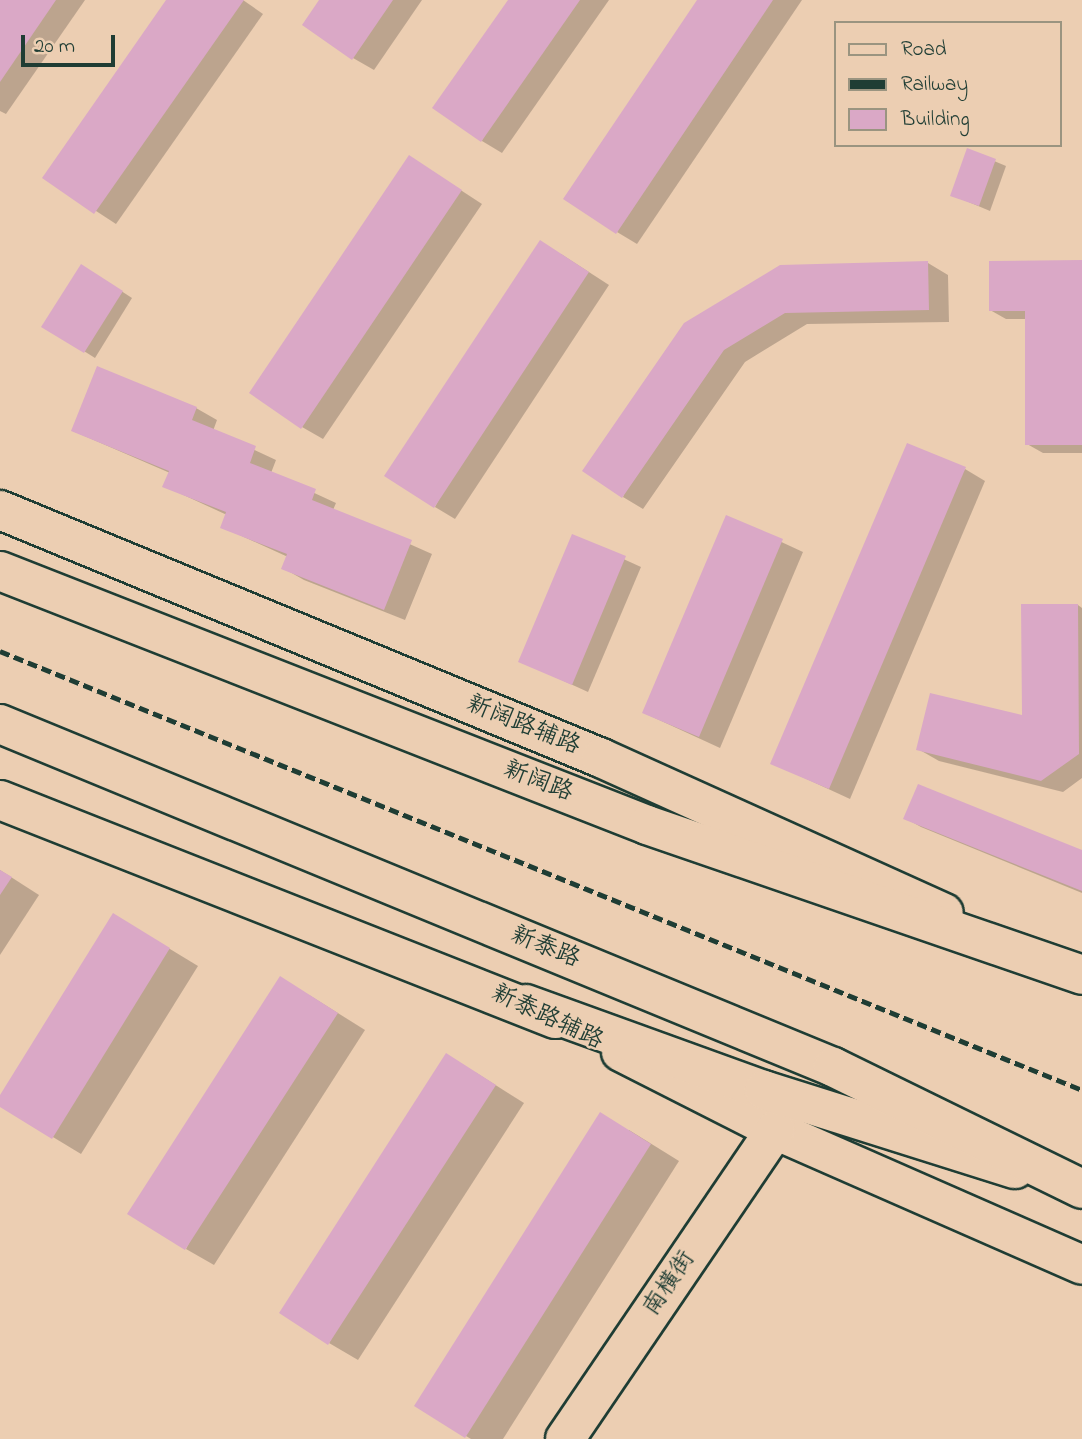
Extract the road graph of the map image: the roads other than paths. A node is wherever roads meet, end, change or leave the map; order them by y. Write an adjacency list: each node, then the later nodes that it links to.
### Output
1 (0, 510): 5 (main road, 新阔路辅路)
2 (0, 572): 5 (main road, 新阔路)
3 (0, 724): 9 (main road, 新泰路)
4 (0, 800): 7 (main road, 新泰路辅路)
5 (1038, 958): 6 (main road, 新阔路)
6 (1082, 975)
7 (526, 1004): 8 (main road, 新泰路辅路); 9 (main road)
8 (775, 1130): 10 (main road, 新泰路辅路); 11 (main road, 南横街)
9 (1082, 1189)
10 (1082, 1265)
11 (565, 1439)

